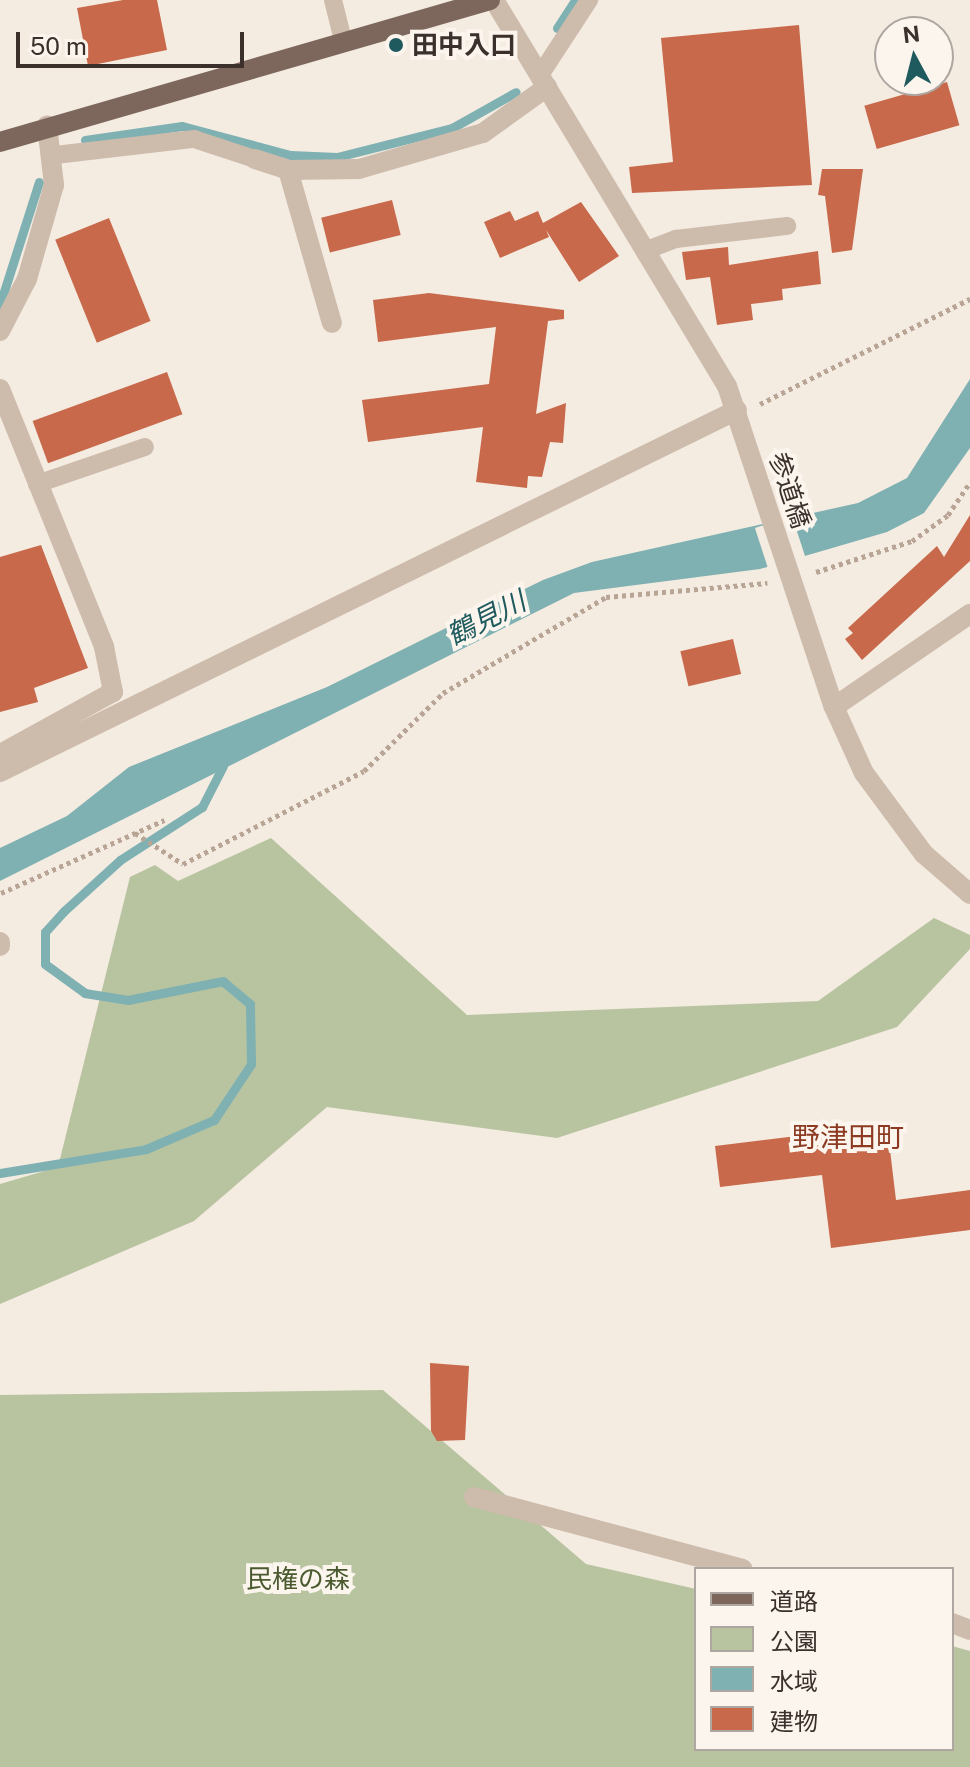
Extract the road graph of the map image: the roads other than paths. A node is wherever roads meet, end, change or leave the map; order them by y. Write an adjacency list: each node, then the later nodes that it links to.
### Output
1 (333, 0): 4 (lane)
2 (492, 0): 4 (main road); 5 (street, 参道橋)
3 (589, 0): 5 (lane)
4 (343, 40): 6 (main road)
5 (544, 81): 10 (street); 12 (street, 参道橋)
6 (47, 125): 7 (main road); 8 (street)
7 (0, 142)
8 (55, 155): 9 (lane); 14 (street)
9 (255, 159): 10 (street)
10 (288, 170): 13 (street)
11 (787, 226): 12 (lane)
12 (647, 250): 16 (street, 参道橋)
13 (332, 323)
14 (0, 331)
15 (0, 389): 18 (street)
16 (740, 418): 20 (street, 参道橋); 22 (street)
17 (145, 447): 18 (lane)
18 (37, 484): 21 (street)
19 (970, 614): 20 (street)
20 (834, 707): 23 (street, 参道橋)
21 (0, 754)
22 (0, 772)
23 (970, 894)
24 (474, 1497): 25 (street)
25 (736, 1567)

